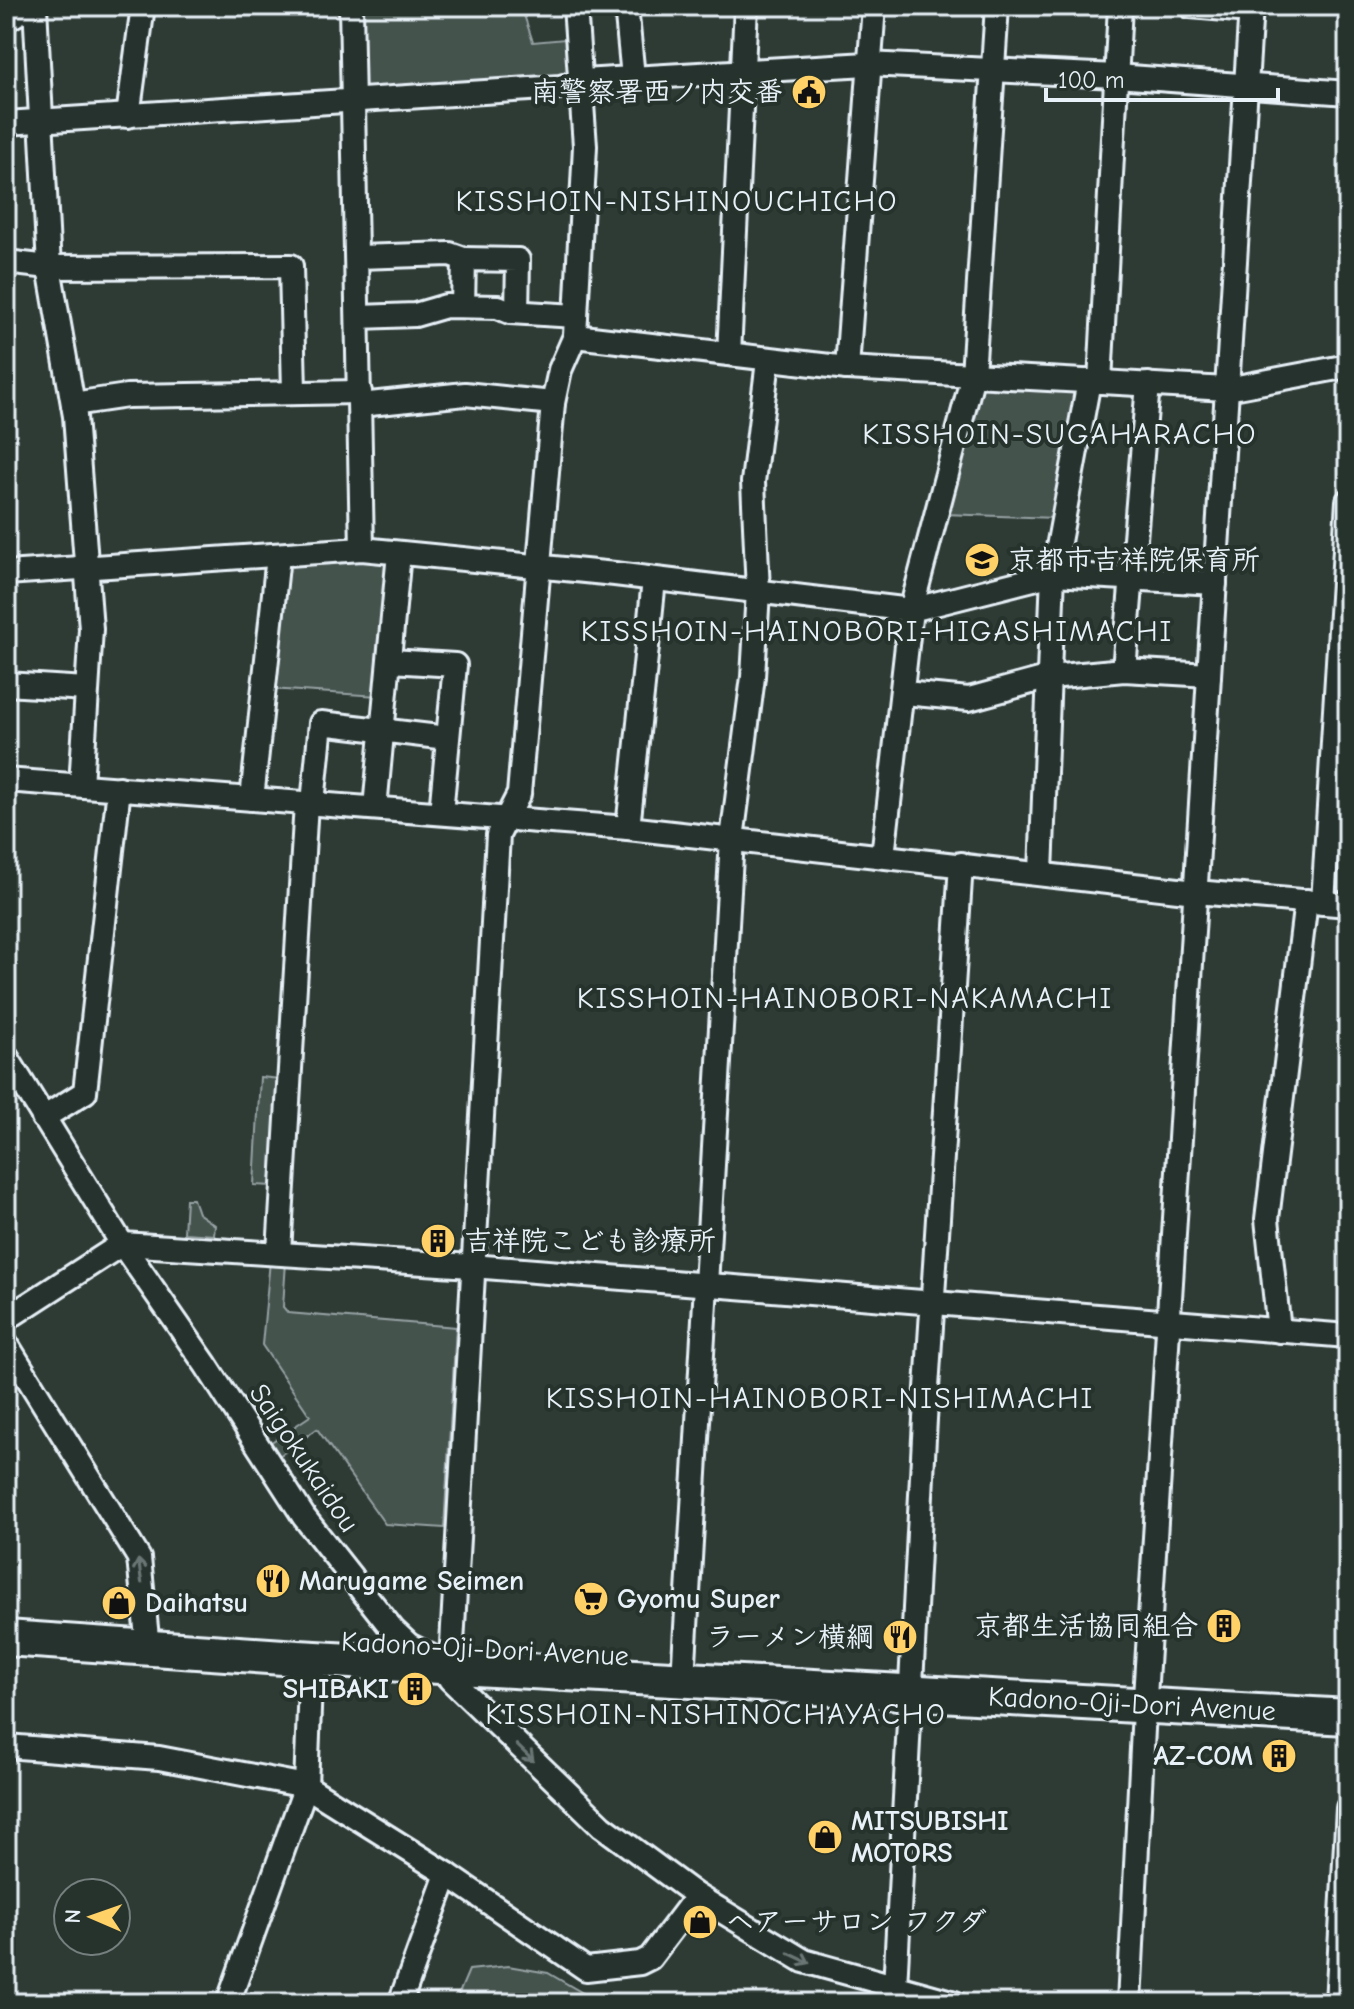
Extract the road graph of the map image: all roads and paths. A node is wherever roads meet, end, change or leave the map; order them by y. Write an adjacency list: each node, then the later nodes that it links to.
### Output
1 (32, 6): 12 (street); 23 (street)
2 (143, 6): 22 (street)
3 (351, 6): 21 (street)
4 (575, 6): 18 (street)
5 (626, 6): 17 (street)
6 (746, 6): 14 (street)
7 (874, 6): 13 (street)
8 (997, 6): 15 (street)
9 (1120, 6): 16 (street)
10 (1190, 6): 11 (street)
11 (1250, 8): 19 (street)
12 (6, 20)
13 (867, 64): 14 (street); 15 (street); 36 (street)
14 (743, 70): 17 (street); 33 (street)
15 (992, 71): 16 (street); 37 (street)
16 (1116, 76): 19 (street); 38 (street)
17 (633, 77): 18 (street)
18 (582, 81): 21 (street); 32 (street)
19 (1246, 87): 20 (street); 40 (street)
20 (1348, 93)
21 (355, 101): 22 (street); 25 (street)
22 (128, 116): 23 (street)
23 (40, 122): 24 (street); 28 (street)
24 (6, 123)
25 (358, 257): 26 (street); 31 (street)
26 (464, 259): 29 (street); 30 (street)
27 (6, 262): 28 (street)
28 (49, 267): 41 (street); 44 (street)
29 (463, 306): 30 (street); 31 (street)
30 (517, 312): 32 (street)
31 (359, 317): 42 (street)
32 (575, 326): 33 (street); 43 (street)
33 (729, 354): 34 (street)
34 (768, 361): 36 (street); 56 (street)
35 (1348, 366): 40 (street)
36 (847, 368): 37 (street)
37 (973, 375): 38 (street); 57 (street)
38 (1094, 382): 39 (street); 52 (street)
39 (1148, 384): 40 (street); 53 (street)
40 (1227, 389): 55 (street)
41 (294, 392): 42 (street); 44 (street)
42 (360, 398): 43 (street); 46 (street)
43 (553, 403): 49 (street)
44 (73, 404): 50 (street)
45 (1348, 501): 81 (street)
46 (362, 549): 47 (street); 48 (street)
47 (399, 553): 49 (street); 58 (street)
48 (278, 556): 50 (street); 70 (street)
49 (539, 566): 54 (street); 74 (street)
50 (87, 568): 51 (street); 63 (street)
51 (6, 573)
52 (1053, 574): 53 (street); 57 (street); 61 (street)
53 (1132, 578): 55 (street); 59 (street)
54 (654, 580): 56 (street); 75 (street)
55 (1215, 583): 60 (street)
56 (758, 591): 57 (street); 76 (street)
57 (911, 610): 64 (street)
58 (391, 661): 65 (street); 66 (street)
59 (1124, 670): 60 (street); 61 (street)
60 (1209, 675): 80 (street)
61 (1050, 677): 64 (street); 79 (street)
62 (6, 684): 63 (street)
63 (86, 689): 68 (street)
64 (904, 693): 77 (street)
65 (383, 731): 66 (street); 71 (street); 72 (street)
66 (447, 738): 73 (street)
67 (6, 780): 68 (street)
68 (81, 785): 69 (street)
69 (119, 788): 70 (street); 84 (street)
70 (252, 799): 71 (street)
71 (310, 803): 72 (street); 86 (street)
72 (375, 808): 73 (street)
73 (441, 813): 74 (street)
74 (506, 817): 75 (street); 87 (street)
75 (628, 828): 76 (street)
76 (732, 839): 77 (street); 88 (street)
77 (883, 856): 78 (street)
78 (961, 864): 79 (street); 89 (street)
79 (1041, 872): 80 (street)
80 (1196, 892): 81 (street); 91 (street)
81 (1314, 902): 82 (street); 92 (street)
82 (1348, 905)
83 (6, 1056): 84 (street, Saigokukaidou)
84 (43, 1118): 85 (street, Saigokukaidou)
85 (122, 1244): 86 (street); 90 (street); 98 (street, Saigokukaidou)
86 (279, 1252): 87 (street)
87 (472, 1266): 88 (street); 99 (street)
88 (707, 1286): 89 (street); 101 (street)
89 (932, 1304): 91 (street); 102 (street)
90 (6, 1319)
91 (1168, 1322): 92 (street); 103 (street)
92 (1279, 1331): 93 (street)
93 (1348, 1336)
94 (6, 1343): 97 (street, one-way to 94)
95 (6, 1621): 97 (highway, Kadono-Oji-Dori Avenue)
96 (6, 1638): 97 (highway, Kadono-Oji-Dori Avenue)
97 (147, 1639): 98 (highway, Kadono-Oji-Dori Avenue); 100 (highway, Kadono-Oji-Dori Avenue)
98 (409, 1645): 99 (highway, Kadono-Oji-Dori Avenue)
99 (448, 1656): 100 (highway, Kadono-Oji-Dori Avenue); 101 (highway, Kadono-Oji-Dori Avenue); 110 (street, one-way to 110)
100 (311, 1658): 107 (street)
101 (683, 1670): 102 (highway, Kadono-Oji-Dori Avenue)
102 (910, 1682): 103 (highway, Kadono-Oji-Dori Avenue); 111 (street)
103 (1146, 1696): 104 (highway, Kadono-Oji-Dori Avenue); 105 (highway, Kadono-Oji-Dori Avenue); 115 (street)
104 (1348, 1699)
105 (1348, 1717)
106 (6, 1746): 107 (street)
107 (306, 1786): 109 (street); 112 (street)
108 (1348, 1808): 116 (street)
109 (447, 1874): 110 (street); 113 (street)
110 (697, 1896): 111 (street, one-way to 111)
111 (895, 1987): 114 (street)
112 (228, 2003)
113 (400, 2003)
114 (955, 2003)
115 (1129, 2003)
116 (1337, 2003)

